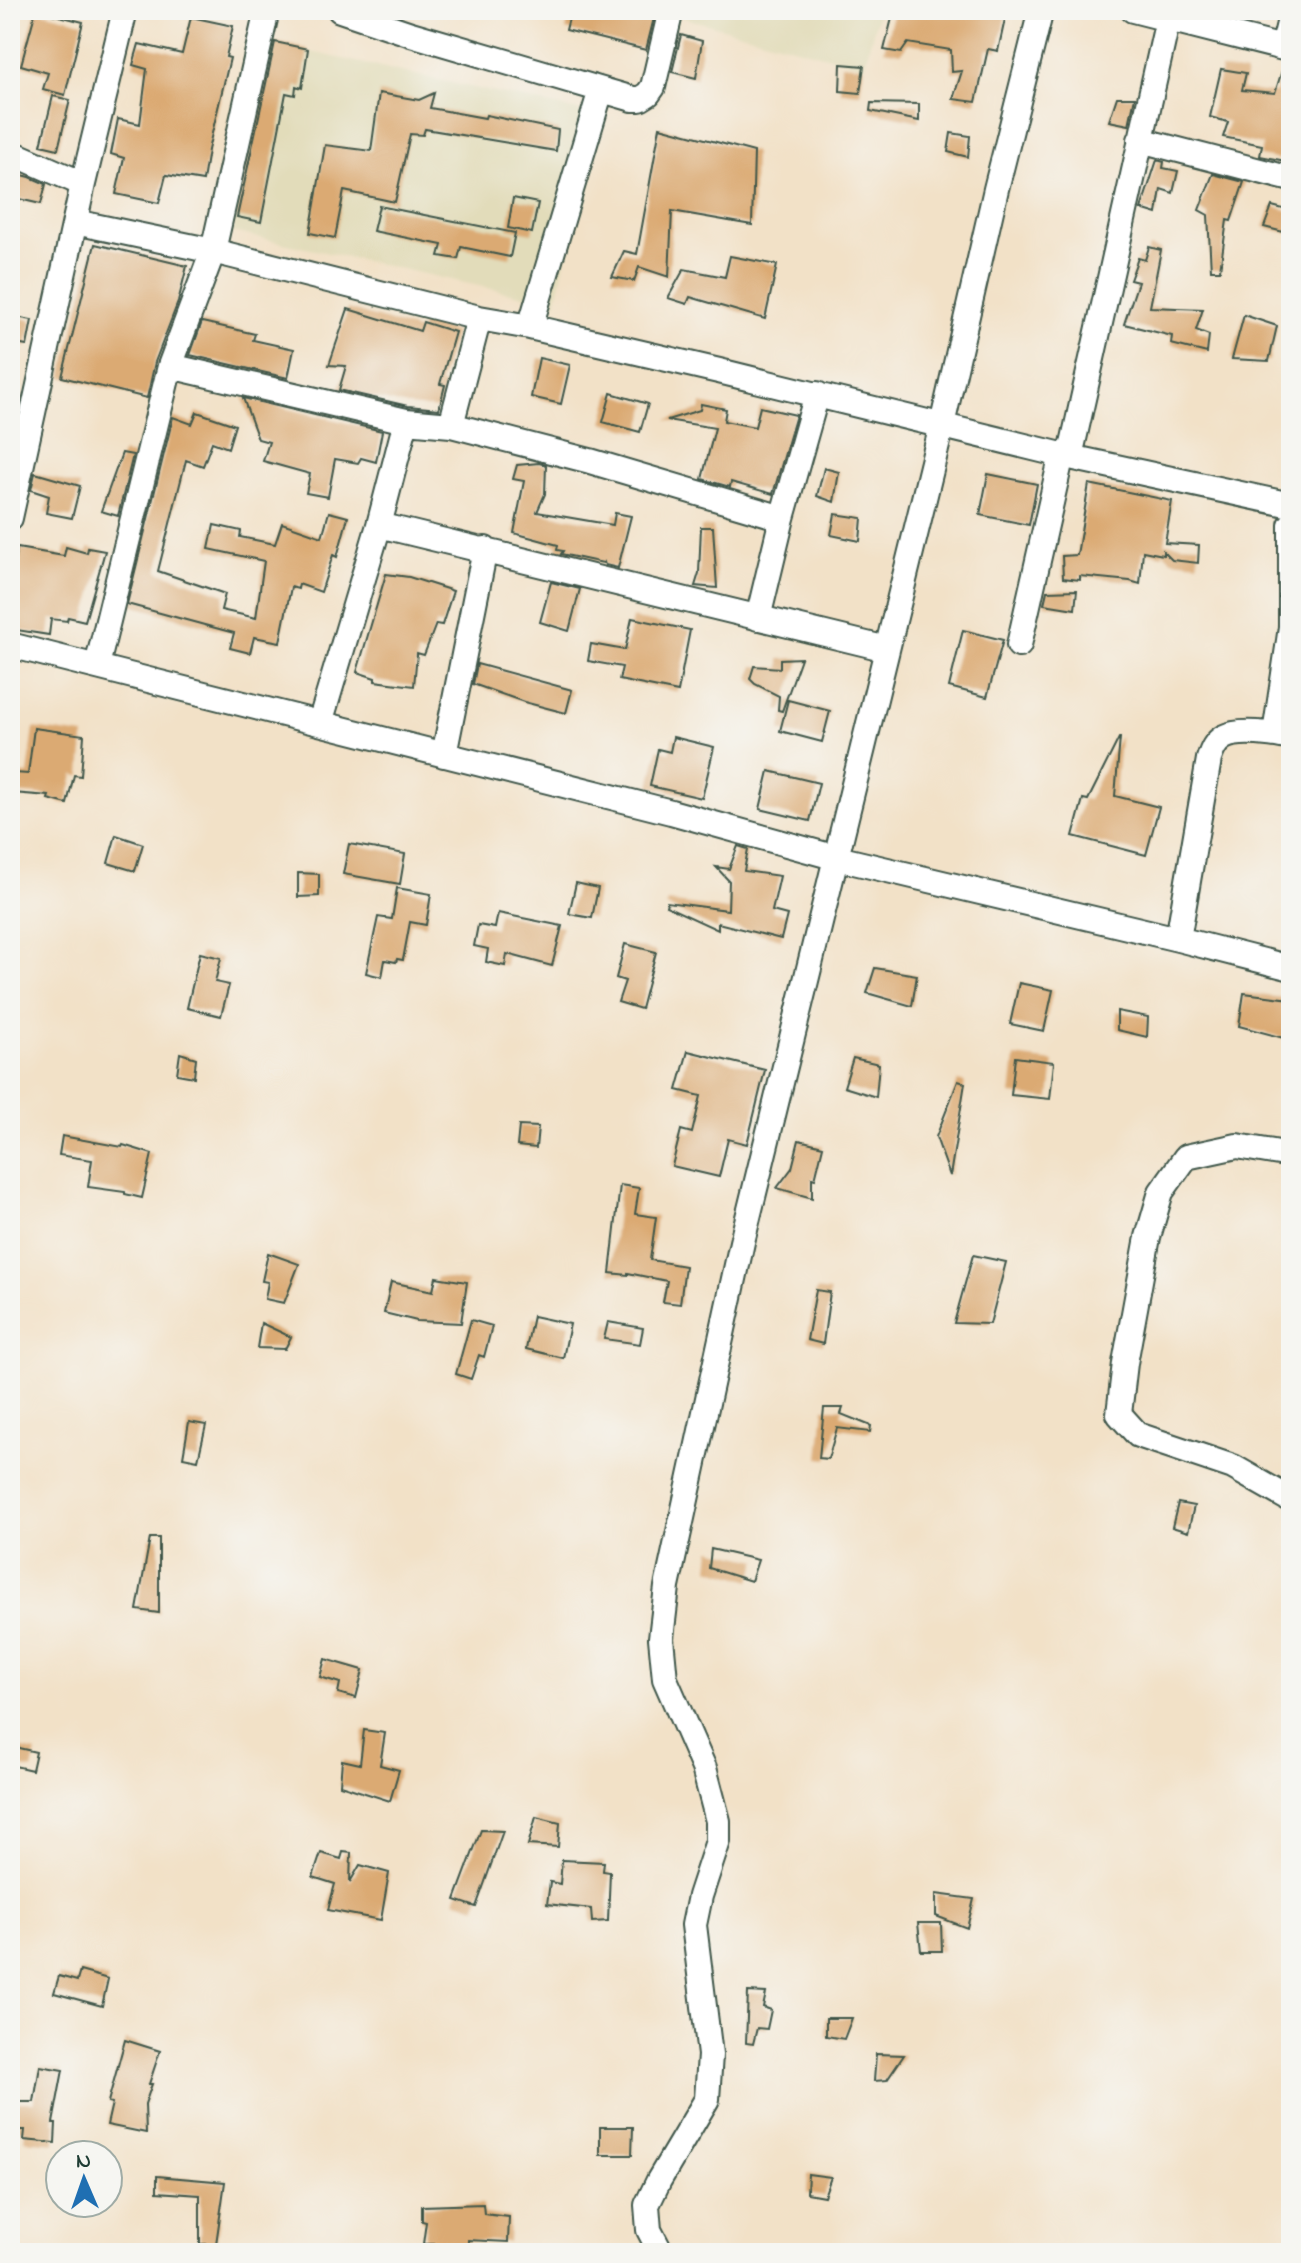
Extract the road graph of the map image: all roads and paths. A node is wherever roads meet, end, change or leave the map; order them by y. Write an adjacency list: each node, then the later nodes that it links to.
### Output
1 (125, 10): 14 (street)
2 (267, 10): 16 (street)
3 (340, 10): 10 (street)
4 (671, 10): 10 (street)
5 (1041, 10): 23 (street)
6 (1133, 10): 7 (street)
7 (1168, 14): 9 (street); 11 (street)
8 (1291, 15): 9 (street)
9 (1287, 49)
10 (601, 90): 18 (street)
11 (1140, 140): 13 (street); 24 (street)
12 (10, 152): 14 (street)
13 (1291, 179)
14 (83, 184): 15 (street)
15 (75, 222): 16 (street); 26 (street)
16 (213, 251): 17 (street); 19 (street)
17 (479, 318): 18 (street); 22 (street)
18 (530, 327): 20 (street)
19 (170, 366): 21 (street); 35 (street)
20 (817, 394): 23 (street); 27 (street)
21 (406, 421): 22 (street); 28 (street)
22 (451, 425): 27 (street)
23 (942, 425): 24 (street); 34 (street)
24 (1066, 456): 25 (street); 33 (street)
25 (1291, 505)
26 (10, 515)
27 (782, 518): 31 (street)
28 (379, 525): 30 (street); 36 (street)
29 (1291, 525): 37 (street)
30 (485, 549): 31 (street); 38 (street)
31 (758, 618): 34 (street)
32 (10, 645): 35 (street)
33 (1019, 645)
34 (887, 649): 39 (street)
35 (97, 666): 36 (street)
36 (320, 723): 38 (street)
37 (1283, 736): 40 (street)
38 (444, 755): 39 (street)
39 (837, 858): 40 (street); 44 (street)
40 (1178, 939): 41 (street)
41 (1291, 968)
42 (1291, 1155): 43 (street)
43 (1291, 1500)
44 (661, 2253)

